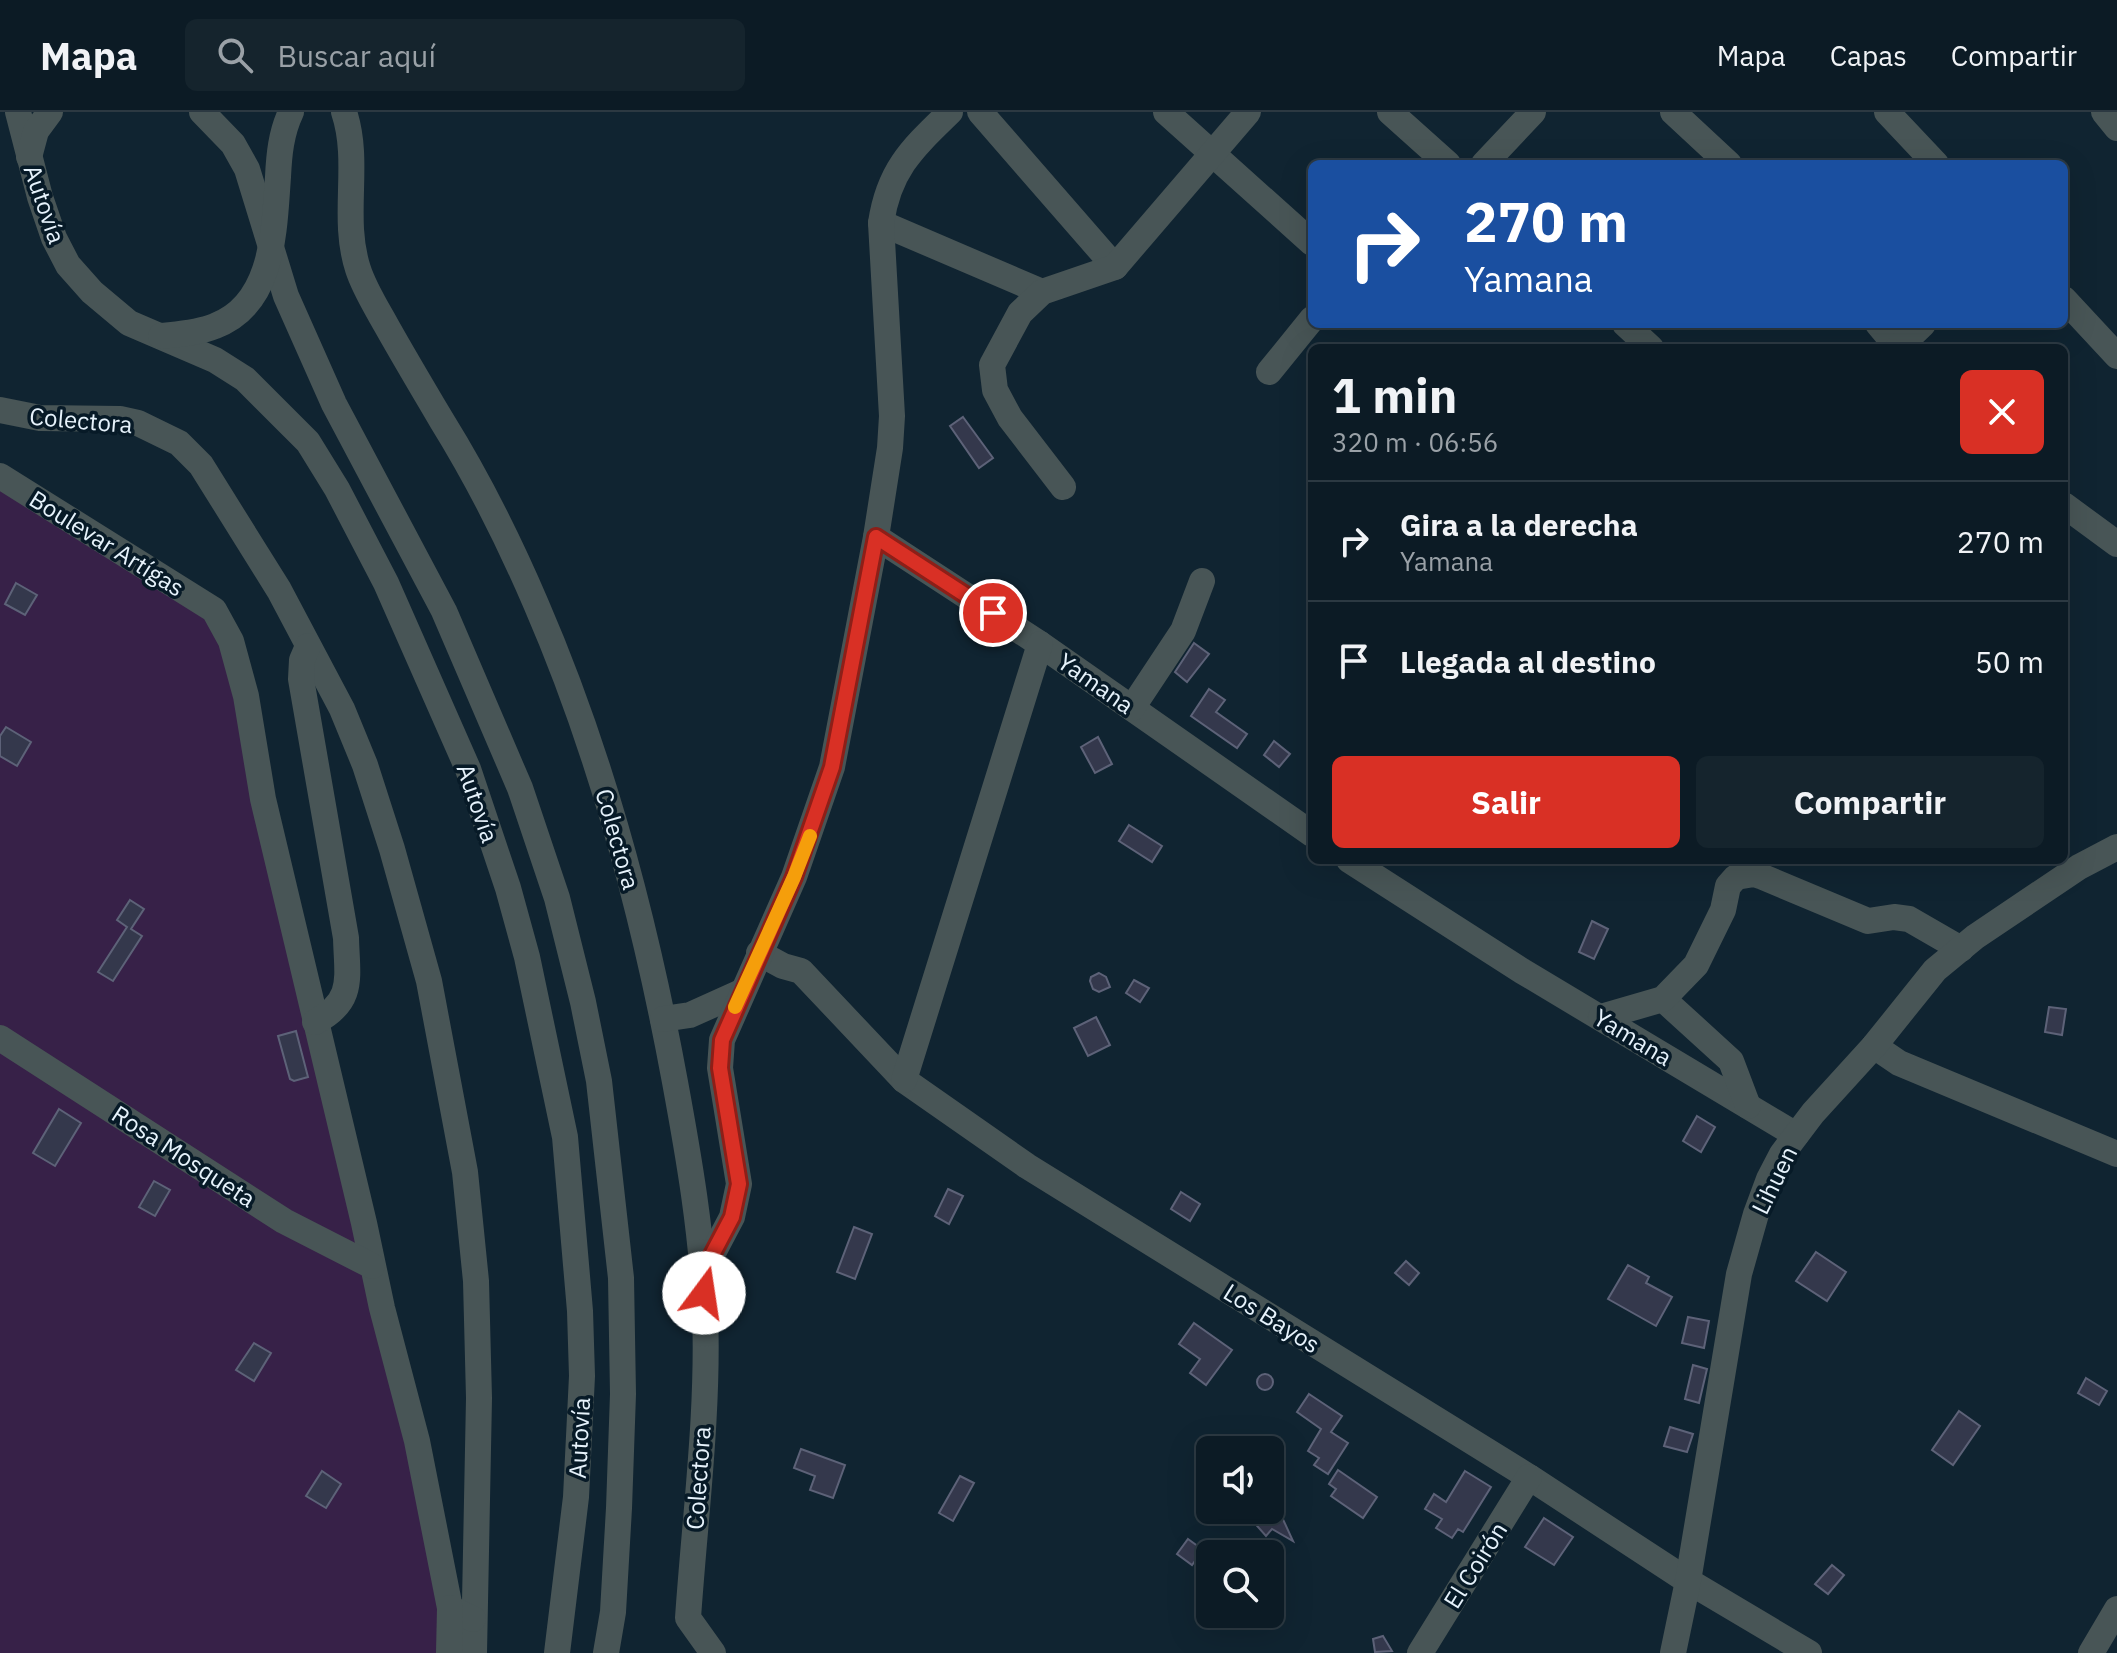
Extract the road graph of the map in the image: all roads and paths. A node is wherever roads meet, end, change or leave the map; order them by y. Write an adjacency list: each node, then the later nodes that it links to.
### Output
1 (18, 112): 17 (street, Autovía)
2 (50, 112): 17 (street)
3 (202, 112): 24 (street, Autovía)
4 (291, 112): 24 (street)
5 (344, 112): 56 (street, Colectora)
6 (950, 112): 22 (street)
7 (980, 112): 25 (street)
8 (1166, 112): 16 (street)
9 (1248, 112): 16 (street)
10 (1390, 112): 18 (street)
11 (1533, 112): 19 (street)
12 (1673, 112): 20 (street)
13 (1887, 112): 21 (street)
14 (2104, 112): 15 (street)
15 (2117, 128)
16 (1210, 153): 23 (street); 25 (street)
17 (29, 157): 32 (street, Autovía)
18 (1438, 160)
19 (1488, 160)
20 (1725, 160)
21 (1932, 160)
22 (881, 223): 26 (street); 42 (street)
23 (1308, 239)
24 (272, 250): 32 (street); 74 (street, Autovía)
25 (1115, 267): 26 (street)
26 (1042, 292): 40 (street)
27 (2068, 303): 36 (street)
28 (1308, 324): 37 (street)
29 (1629, 328): 33 (street)
30 (1881, 328): 34 (street)
31 (1919, 328): 35 (street)
32 (157, 336): 73 (street, Autovía)
33 (1647, 344)
34 (1895, 344)
35 (1902, 344)
36 (2117, 356)
37 (1269, 372)
38 (0, 410): 46 (street, Colectora)
39 (0, 476): 57 (street, Boulevar Artígas)
40 (1063, 487)
41 (2068, 508): 43 (street)
42 (876, 537): 45 (street, Yamana); 52 (street)
43 (2117, 544)
44 (1202, 581): 47 (street)
45 (1040, 644): 47 (street, Yamana); 60 (street)
46 (308, 646): 57 (street); 70 (street, Colectora)
47 (1132, 708): 48 (street, Yamana)
48 (1308, 831)
49 (2117, 847): 51 (street, Lihuen)
50 (1355, 864): 55 (street, Yamana)
51 (1961, 949): 54 (street); 59 (street, Lihuen)
52 (759, 953): 53 (street); 60 (street, Los Bayos)
53 (741, 992): 56 (street); 65 (street)
54 (1663, 999): 55 (street); 61 (street)
55 (1601, 1017): 61 (street, Yamana)
56 (663, 1019): 65 (street, Colectora)
57 (315, 1022): 64 (street)
58 (0, 1038): 64 (street, Rosa Mosqueta)
59 (1874, 1046): 62 (street, Lihuen); 63 (street)
60 (904, 1080): 66 (street, Los Bayos)
61 (1748, 1106): 62 (street, Yamana)
62 (1796, 1135): 67 (street, Lihuen)
63 (2117, 1154)
64 (372, 1266): 68 (street)
65 (703, 1272): 75 (street, Colectora)
66 (1529, 1477): 67 (street, Los Bayos); 76 (street, El Coirón)
67 (1688, 1581): 77 (street, Lihuen); 78 (street, Los Bayos)
68 (450, 1608): 70 (street); 71 (street)
69 (2117, 1609): 79 (street)
70 (473, 1619): 72 (street, Colectora)
71 (449, 1653)
72 (474, 1653)
73 (557, 1653)
74 (606, 1653)
75 (713, 1653)
76 (1420, 1653)
77 (1673, 1653)
78 (1809, 1653)
79 (2091, 1653)

